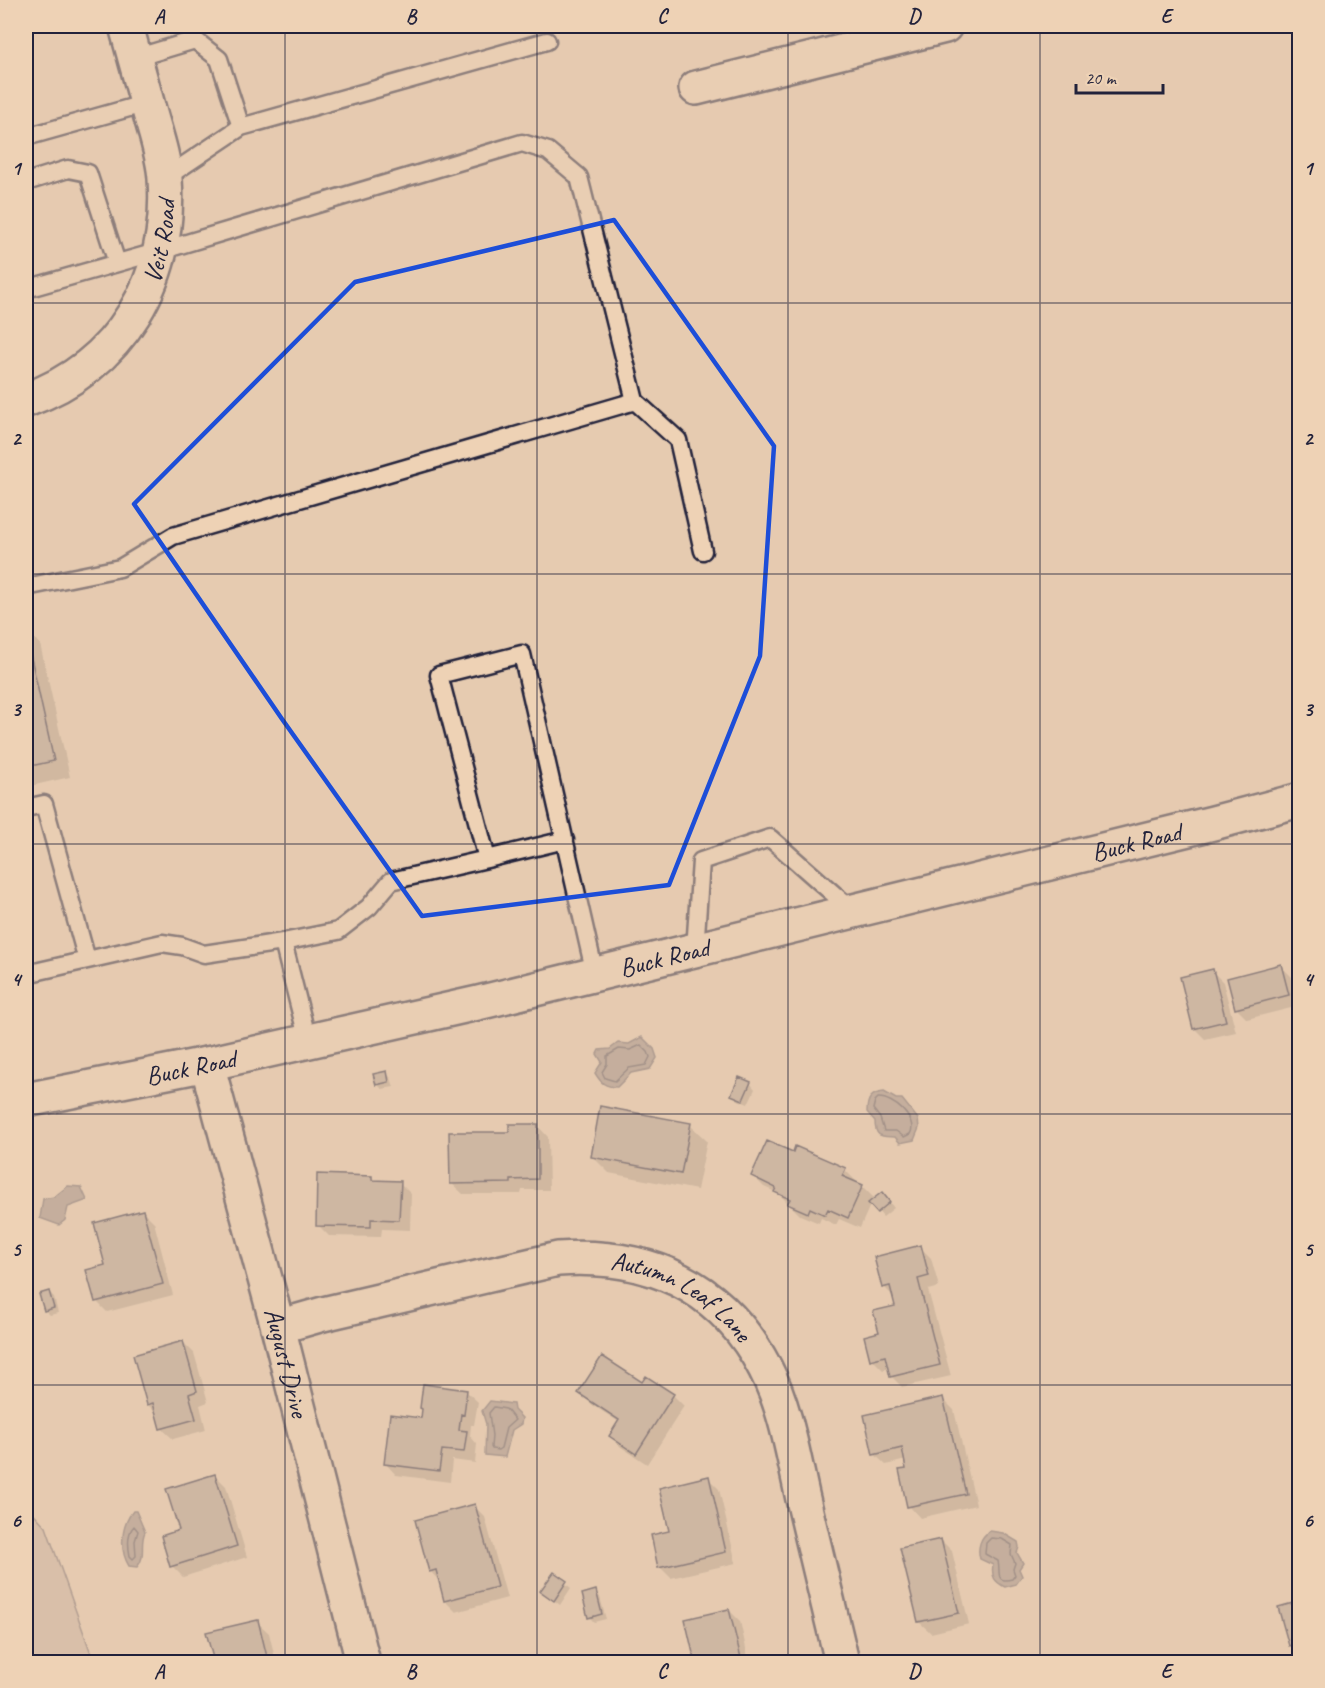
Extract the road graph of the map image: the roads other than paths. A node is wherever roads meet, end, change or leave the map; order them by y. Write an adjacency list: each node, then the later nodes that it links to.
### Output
1 (126, 26): 4 (street, Veit Road)
2 (945, 26): 5 (street)
3 (547, 41): 7 (lane)
4 (135, 58): 6 (street, Veit Road); 7 (lane)
5 (696, 88)
6 (147, 103): 8 (lane); 9 (street, Veit Road)
7 (241, 127): 9 (lane)
8 (26, 137)
9 (165, 178): 11 (street, Veit Road)
10 (26, 182): 12 (lane)
11 (160, 251): 12 (lane); 14 (street, Veit Road); 15 (lane)
12 (117, 263): 13 (lane)
13 (27, 283)
14 (26, 400)
15 (635, 401): 16 (lane); 17 (lane)
16 (703, 551)
17 (26, 586)
18 (1299, 800): 22 (street, Buck Road)
19 (26, 808): 25 (lane)
20 (565, 840): 21 (lane); 21 (lane); 27 (lane)
21 (487, 859): 23 (lane)
22 (853, 911): 24 (street, Buck Road); 24 (lane)
23 (283, 942): 25 (lane); 28 (lane)
24 (694, 950): 27 (street, Buck Road)
25 (87, 960): 26 (lane)
26 (26, 974)
27 (595, 974): 28 (street, Buck Road)
28 (308, 1041): 29 (street, Buck Road)
29 (207, 1064): 30 (street, Buck Road); 31 (street, August Drive)
30 (26, 1100)
31 (278, 1327): 32 (street, August Drive); 33 (street, Autumn Leaf Lane)
32 (363, 1662)
33 (842, 1662)

